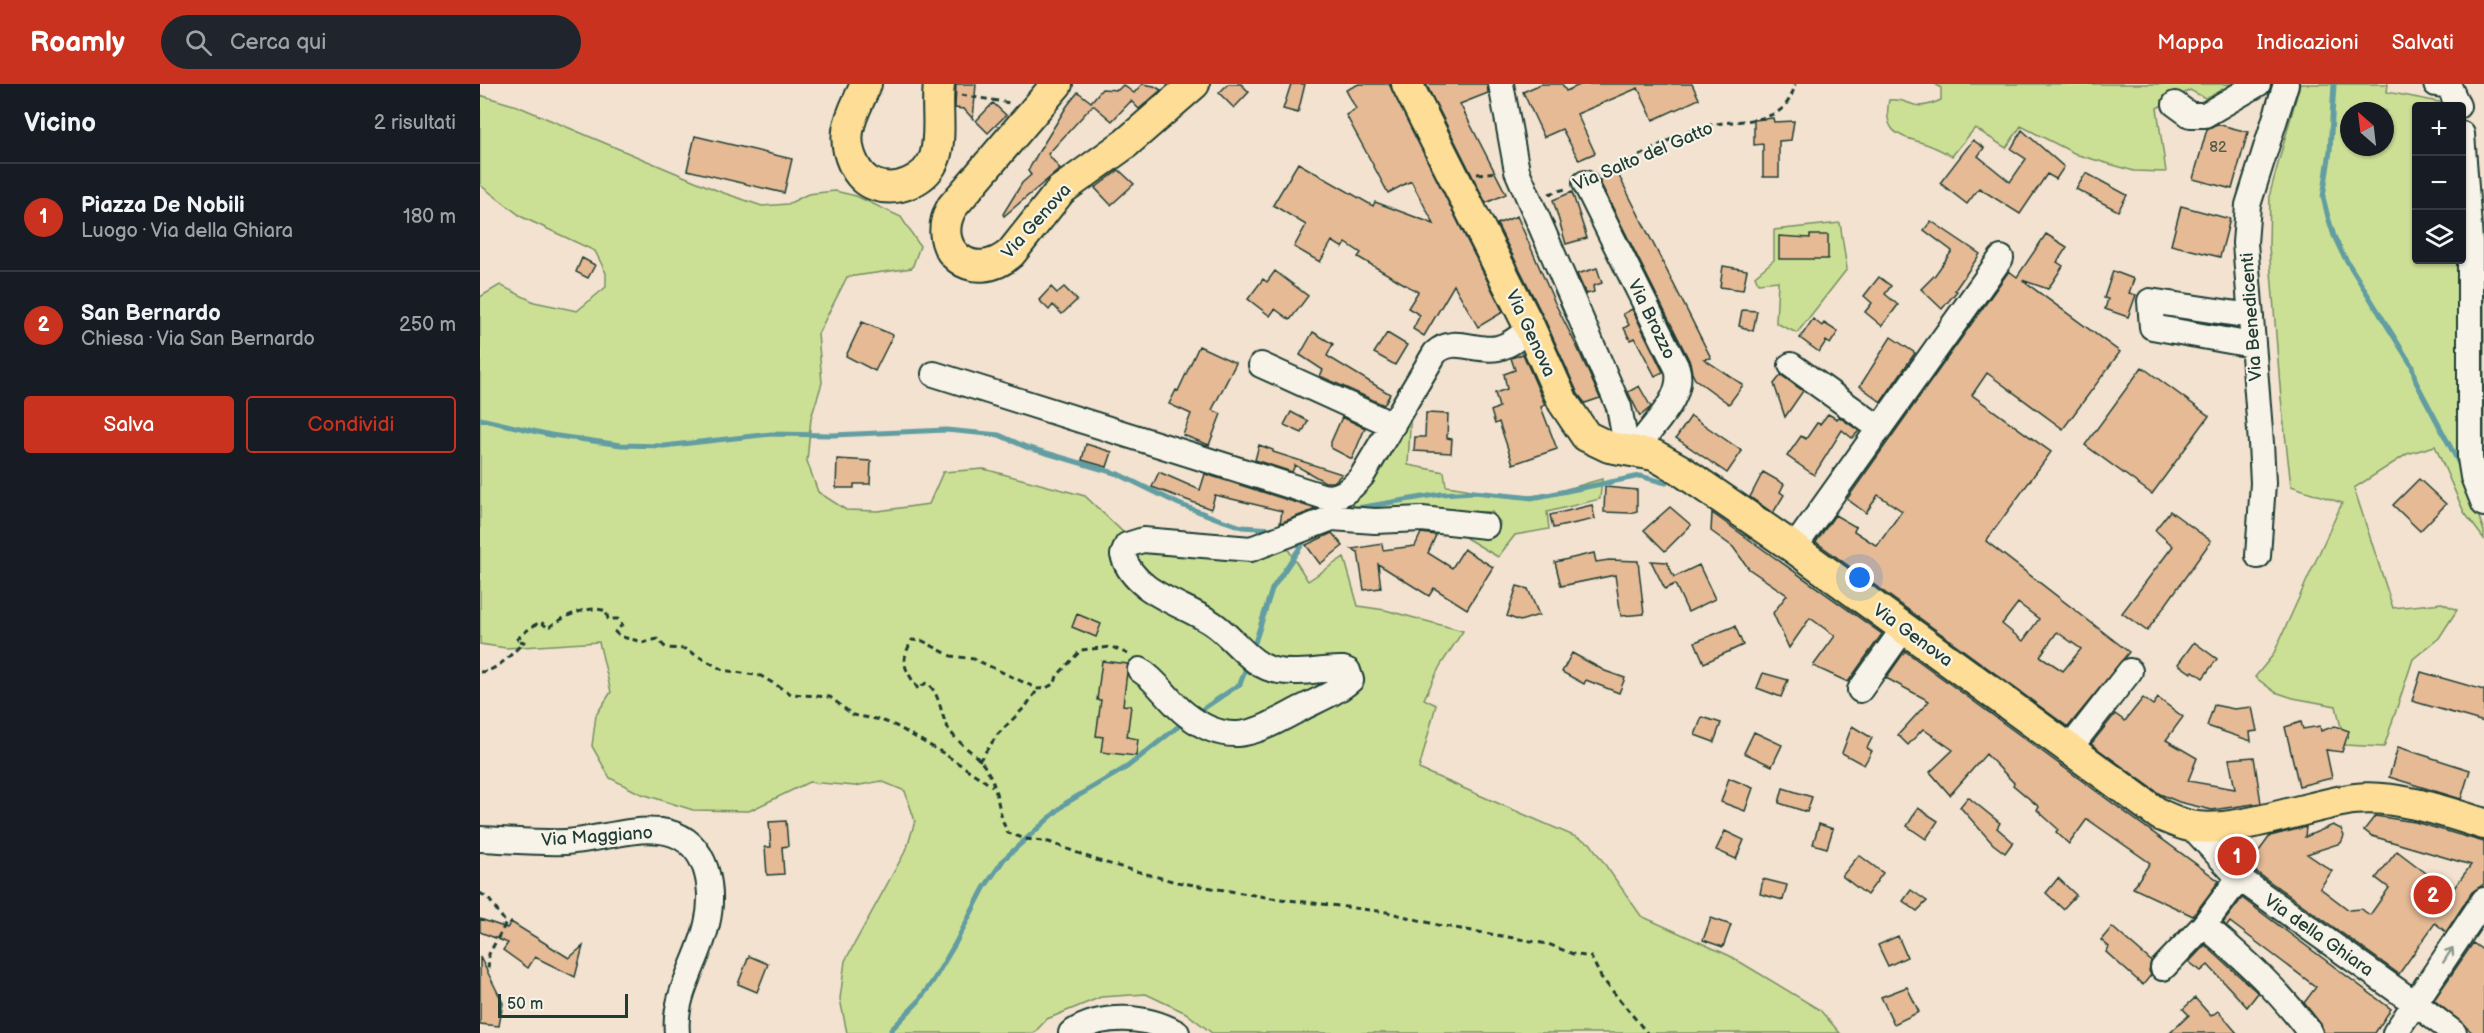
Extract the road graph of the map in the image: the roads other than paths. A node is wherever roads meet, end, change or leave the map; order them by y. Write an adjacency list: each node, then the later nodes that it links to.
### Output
1 (866, 84): 9 (main road)
2 (1057, 84): 3 (main road, Via Genova)
3 (1194, 84)
4 (1407, 84): 16 (main road, Via Genova)
5 (1500, 84): 23 (street)
6 (2258, 84): 11 (street)
7 (2286, 84): 15 (street, Via Benedicenti)
8 (2436, 84): 10 (street)
9 (938, 88)
10 (2456, 102)
11 (2175, 104)
12 (2464, 156): 24 (street)
13 (1585, 183): 23 (street, Via Brozzo)
14 (2001, 258): 22 (street)
15 (2251, 316): 17 (street, Via Benedicenti); 17 (street)
16 (1530, 328): 21 (street); 23 (main road, Via Genova)
17 (2252, 345): 28 (street, Via Benedicenti)
18 (1261, 364): 21 (street)
19 (1791, 365): 22 (street)
20 (934, 374): 25 (street)
21 (1393, 425): 25 (street)
22 (1879, 428): 27 (street)
23 (1630, 450): 27 (main road, Via Genova)
24 (2484, 504)
25 (1334, 510): 26 (street); 30 (street)
26 (1486, 526)
27 (1794, 548): 29 (main road, Via Genova)
28 (2258, 556)
29 (1904, 628): 32 (street); 33 (main road, Via Genova)
30 (1140, 670)
31 (2130, 671): 33 (street)
32 (1860, 690)
33 (2069, 749): 35 (main road, Via Genova)
34 (2484, 824): 35 (main road, Via Genova)
35 (2193, 827): 37 (street, Via della Ghiara)
36 (480, 839): 43 (street, Via Maggiano)
37 (2239, 878): 39 (street); 42 (street, Via della Ghiara)
38 (2484, 900): 40 (street)
39 (2204, 925): 41 (street); 46 (street)
40 (2475, 933): 42 (street, one-way to 40)
41 (2163, 968)
42 (2416, 1004): 47 (street); 48 (street, Via della Ghiara)
43 (677, 1033)
44 (1071, 1033): 45 (street)
45 (1177, 1033)
46 (2310, 1033)
47 (2395, 1033)
48 (2454, 1033)

